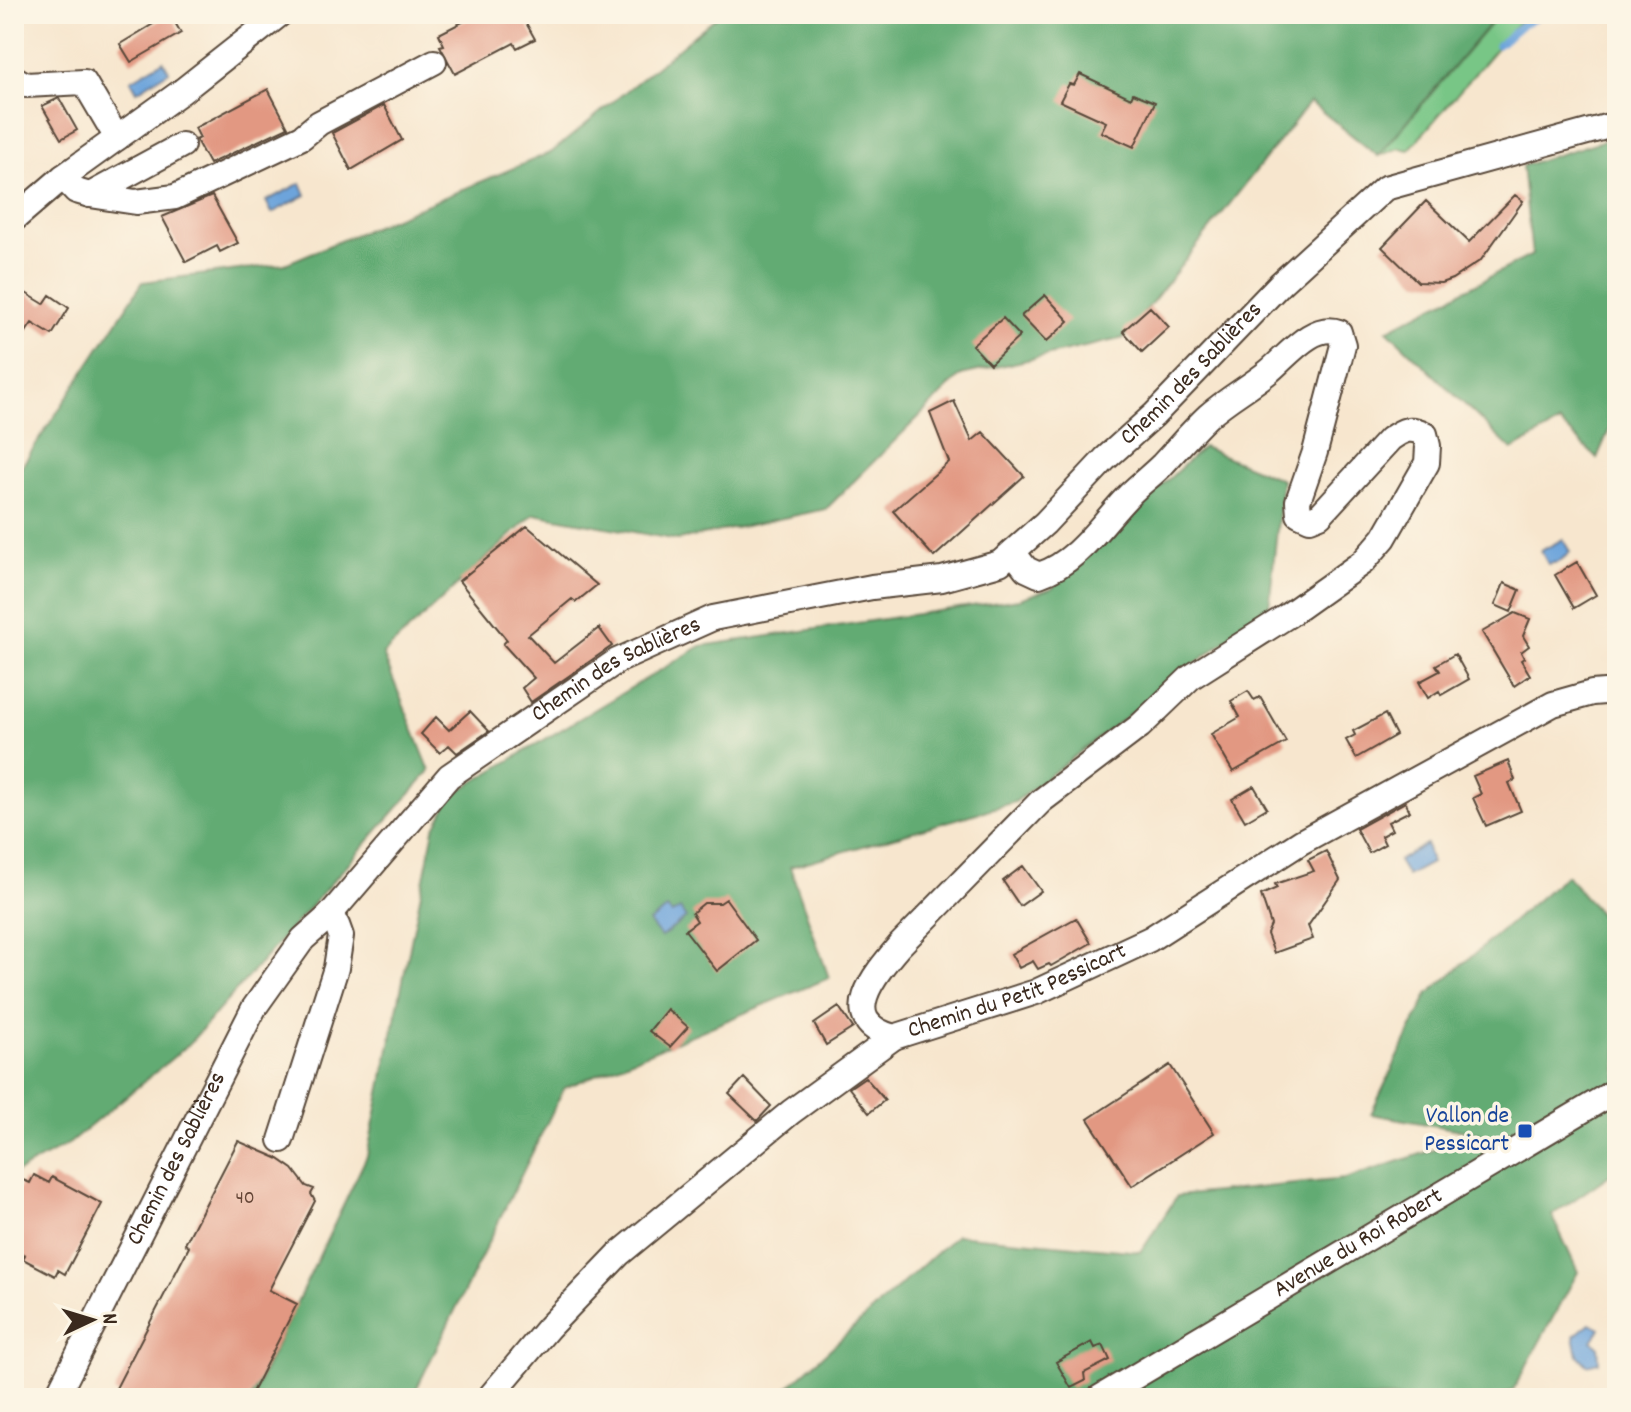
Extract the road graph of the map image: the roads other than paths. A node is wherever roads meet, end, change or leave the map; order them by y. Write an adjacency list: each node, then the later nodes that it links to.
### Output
1 (280, 14): 5 (street)
2 (434, 62): 8 (street)
3 (14, 78): 5 (street)
4 (1609, 126): 10 (street, Chemin des Sablières)
5 (117, 138): 7 (street)
6 (182, 145): 8 (street)
7 (63, 177): 8 (street); 9 (street)
8 (90, 195)
9 (14, 219)
10 (1013, 552): 12 (street, Chemin des Sablières); 13 (street)
11 (1617, 691): 13 (street, Chemin du Petit Pessicart)
12 (328, 917): 15 (street); 16 (street, Chemin des Sablières)
13 (894, 1037): 17 (street, Chemin du Petit Pessicart)
14 (1617, 1090): 18 (street, Avenue du Roi Robert)
15 (281, 1140)
16 (56, 1398)
17 (489, 1398)
18 (1099, 1398)

